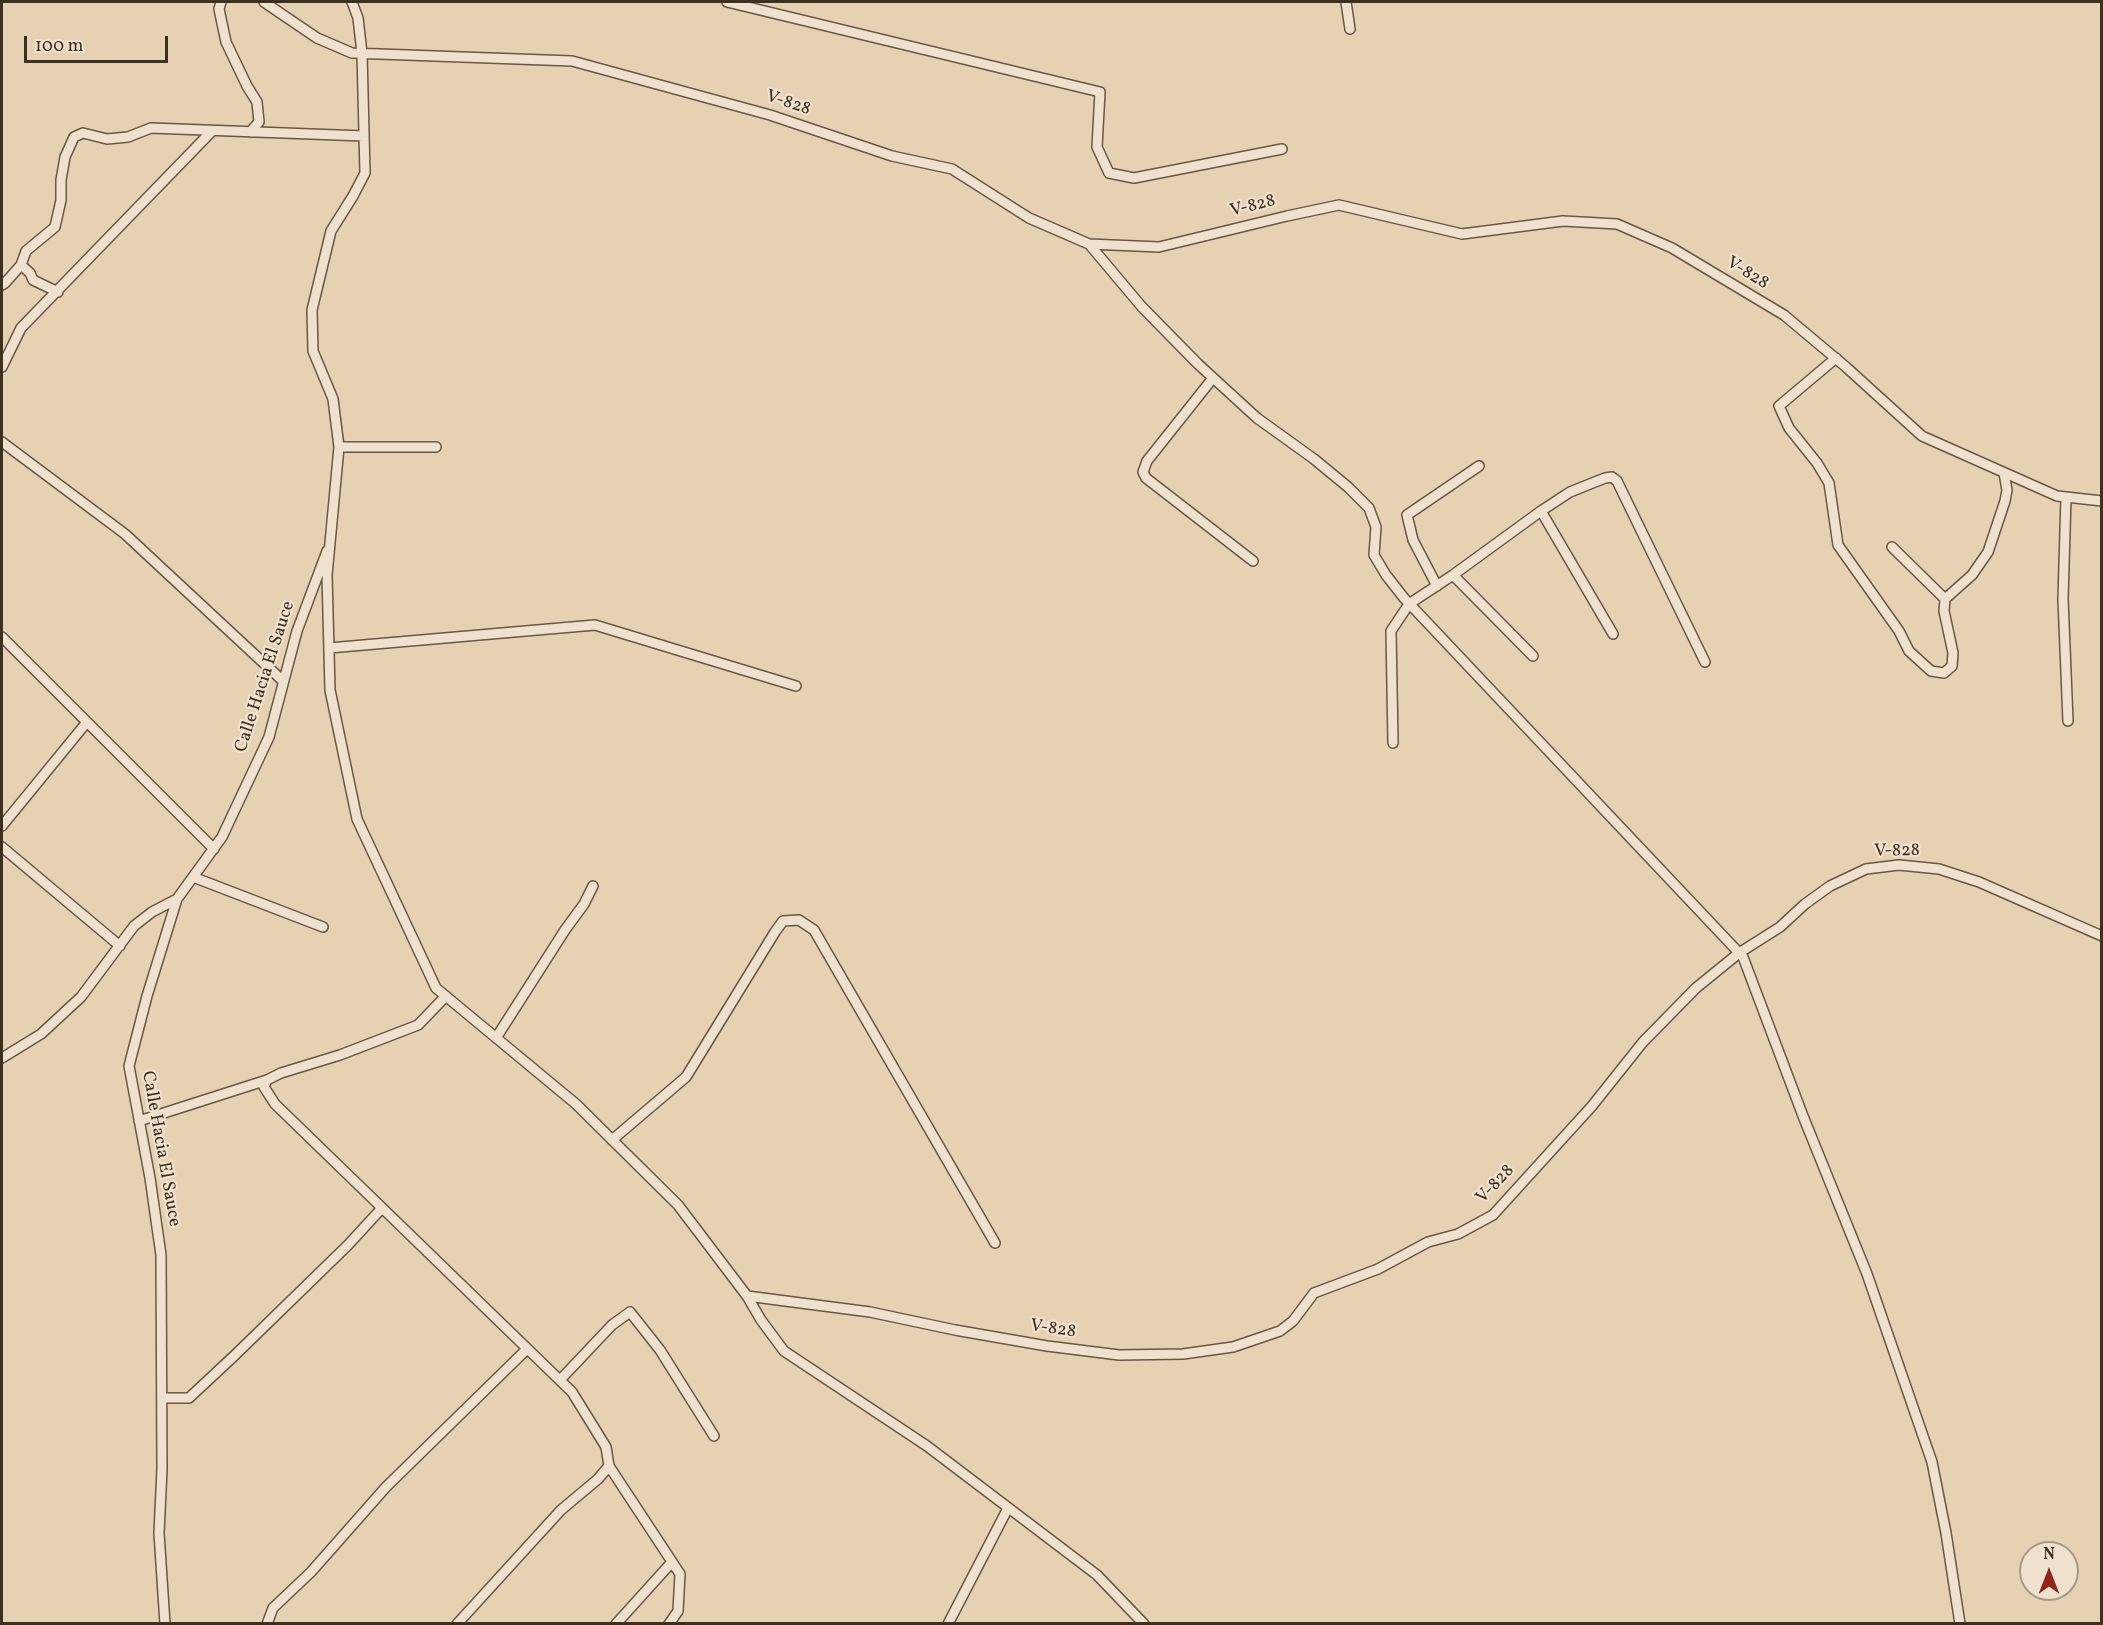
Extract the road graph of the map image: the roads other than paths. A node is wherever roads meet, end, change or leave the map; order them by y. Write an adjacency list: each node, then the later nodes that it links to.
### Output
1 (221, 2): 9 (street)
2 (264, 2): 7 (street, V-828)
3 (352, 2): 7 (street)
4 (727, 2): 11 (street)
5 (1346, 2): 6 (street)
6 (1350, 29)
7 (362, 53): 10 (street); 12 (street, V-828)
8 (212, 131): 9 (street); 13 (street); 15 (street)
9 (250, 132): 10 (street)
10 (364, 136): 20 (street)
11 (1282, 149)
12 (1089, 244): 16 (street, V-828); 18 (street)
13 (21, 265): 14 (street); 15 (street)
14 (2, 285)
15 (58, 292): 17 (street)
16 (1836, 358): 23 (street, V-828); 32 (street)
17 (2, 367)
18 (1213, 378): 29 (street); 33 (street)
19 (2, 442): 39 (street)
20 (339, 447): 21 (street); 27 (street)
21 (436, 447)
22 (1479, 466): 31 (street)
23 (2004, 473): 24 (street, V-828); 32 (street)
24 (2066, 497): 25 (street, V-828); 41 (street)
25 (2102, 501)
26 (1541, 511): 30 (street); 34 (street); 38 (street)
27 (331, 540): 36 (street); 39 (street, Calle Hacia El Sauce)
28 (1892, 547): 32 (street)
29 (1253, 561)
30 (1453, 575): 31 (street); 37 (street)
31 (1437, 586): 33 (street)
32 (1945, 599)
33 (1409, 604): 43 (street); 53 (street)
34 (1613, 634)
35 (2, 637): 42 (street)
36 (329, 648): 40 (street); 54 (street)
37 (1533, 656)
38 (1705, 663)
39 (283, 681): 46 (street, Calle Hacia El Sauce)
40 (796, 686)
41 (2068, 721)
42 (87, 722): 44 (street); 46 (street)
43 (1393, 743)
44 (2, 825)
45 (2, 847): 52 (street)
46 (214, 849): 47 (street, Calle Hacia El Sauce)
47 (194, 877): 49 (street, Calle Hacia El Sauce); 50 (street)
48 (593, 886): 55 (street)
49 (177, 899): 52 (street); 58 (street, Calle Hacia El Sauce)
50 (323, 927)
51 (2102, 936): 53 (street, V-828)
52 (120, 946): 56 (street)
53 (1739, 953): 62 (street, V-828); 77 (street)
54 (446, 996): 55 (street); 57 (street)
55 (496, 1038): 59 (street)
56 (2, 1058)
57 (267, 1080): 58 (street); 60 (street)
58 (139, 1121): 65 (street, Calle Hacia El Sauce)
59 (612, 1140): 61 (street); 62 (street)
60 (382, 1208): 63 (street); 65 (street)
61 (995, 1243)
62 (747, 1296): 68 (street)
63 (527, 1349): 64 (street); 71 (street)
64 (560, 1380): 66 (street); 67 (street)
65 (162, 1398): 70 (street, Calle Hacia El Sauce)
66 (714, 1436)
67 (609, 1466): 69 (street); 72 (street)
68 (1008, 1508): 75 (street); 76 (street)
69 (672, 1562): 73 (street); 74 (street)
70 (165, 1623)
71 (267, 1623)
72 (457, 1623)
73 (615, 1623)
74 (669, 1623)
75 (948, 1623)
76 (1144, 1623)
77 (1960, 1623)

